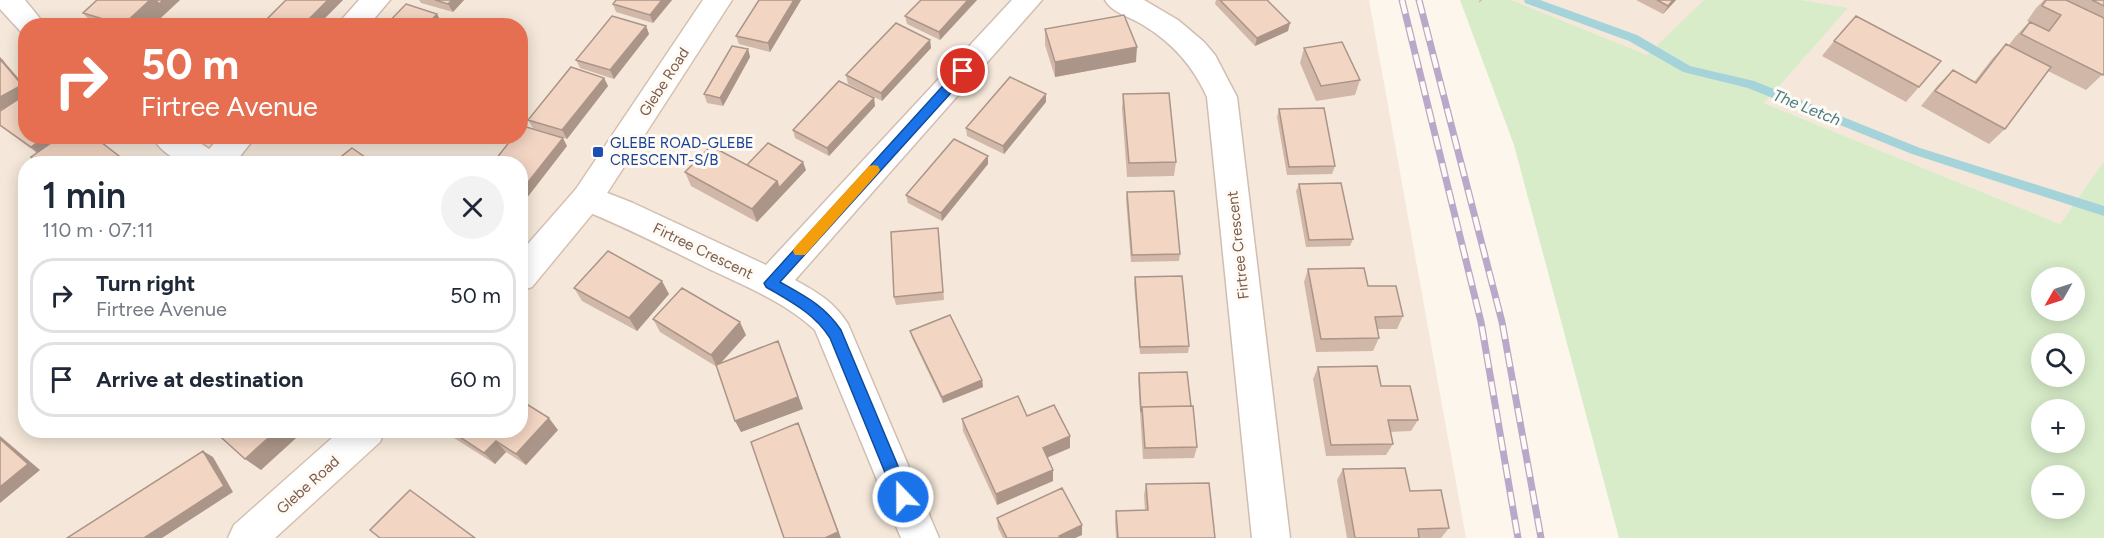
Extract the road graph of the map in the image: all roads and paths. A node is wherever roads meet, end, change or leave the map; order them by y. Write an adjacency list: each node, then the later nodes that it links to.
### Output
1 (8, 0): 6 (street)
2 (376, 0): 7 (street)
3 (718, 0): 12 (street, Glebe Road)
4 (1028, 0): 14 (street)
5 (1119, 0): 18 (street, Firtree Crescent)
6 (25, 18)
7 (358, 18)
8 (178, 144): 10 (street)
9 (233, 144): 11 (street)
10 (195, 156)
11 (222, 156)
12 (587, 198): 13 (street, Glebe Road); 14 (street, Firtree Crescent)
13 (528, 268)
14 (771, 283): 17 (street, Firtree Crescent)
15 (359, 438): 16 (street, Glebe Road)
16 (257, 535)
17 (920, 538)
18 (1271, 538)

